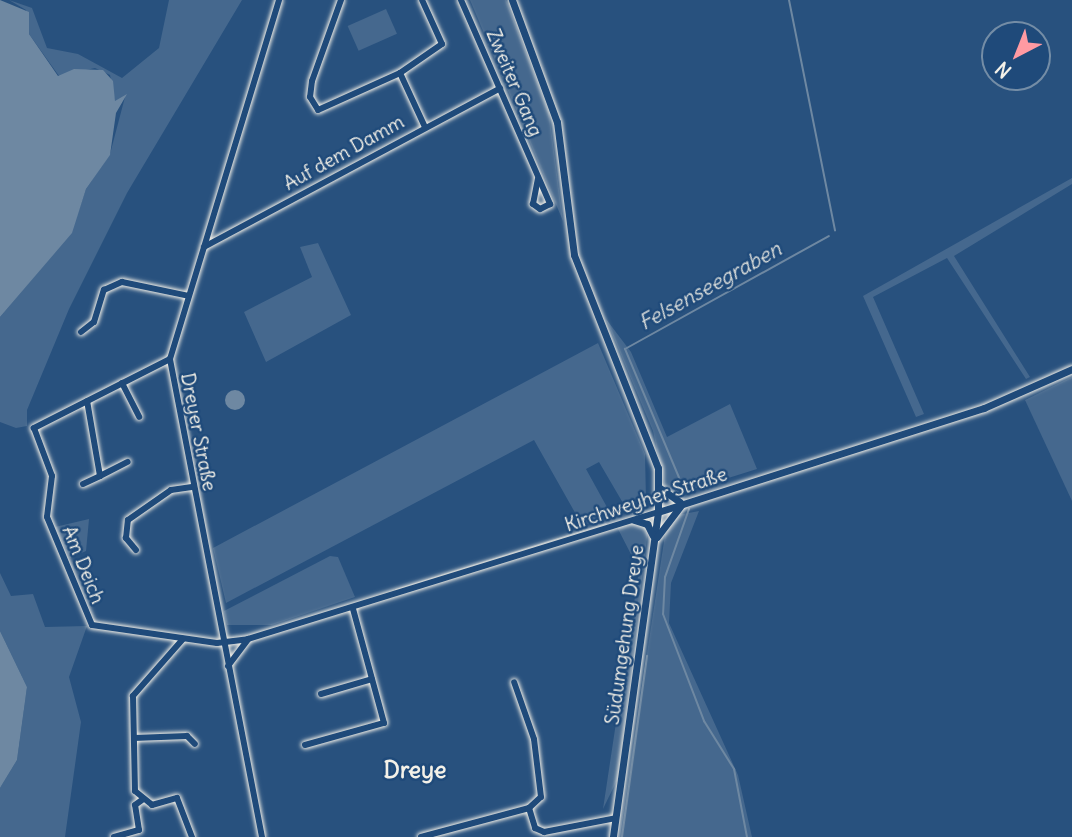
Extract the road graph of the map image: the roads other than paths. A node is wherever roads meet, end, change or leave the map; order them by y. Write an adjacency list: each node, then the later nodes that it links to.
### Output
1 (279, 0): 10 (street, Dreyer Straße)
2 (341, 0): 6 (street)
3 (422, 0): 6 (street)
4 (461, 0): 7 (street, Zweiter Gang)
5 (512, 0): 22 (main road, Südumgehung Dreye)
6 (400, 73): 8 (street)
7 (500, 88): 8 (street, Auf dem Damm); 9 (street, Zweiter Gang)
8 (425, 127): 10 (street, Auf dem Damm)
9 (538, 178)
10 (204, 247): 11 (street, Dreyer Straße)
11 (189, 296): 12 (street); 13 (street, Dreyer Straße)
12 (81, 332)
13 (170, 359): 15 (street); 21 (street, Dreyer Straße)
14 (1072, 369): 23 (main road, Kirchweyher Straße)
15 (122, 383): 16 (street); 17 (street)
16 (87, 401): 19 (street); 29 (street, Am Deich)
17 (139, 416)
18 (128, 462): 19 (street)
19 (100, 476): 20 (street)
20 (83, 484)
21 (192, 486): 27 (street); 31 (street, Dreyer Straße)
22 (659, 487): 23 (main road); 24 (main road, Südumgehung Dreye)
23 (685, 502): 24 (main road, Kirchweyher Straße); 26 (main road)
24 (658, 512): 25 (street, Kirchweyher Straße); 26 (main road, Südumgehung Dreye)
25 (635, 520): 26 (main road); 28 (street, Kirchweyher Straße)
26 (654, 543): 41 (main road, Südumgehung Dreye)
27 (136, 550)
28 (354, 609): 30 (street, Kirchweyher Straße); 33 (street)
29 (183, 639): 31 (street, Am Deich); 36 (street)
30 (248, 639): 31 (street, Kirchweyher Straße); 32 (street)
31 (223, 643): 32 (street, Dreyer Straße)
32 (228, 666): 44 (street, Dreyer Straße)
33 (372, 679): 35 (street); 38 (street)
34 (514, 682): 40 (street)
35 (321, 694)
36 (134, 738): 37 (street); 39 (street)
37 (195, 744)
38 (306, 745)
39 (142, 800): 42 (street); 43 (street)
40 (529, 808): 41 (street); 45 (street)
41 (616, 818): 46 (main road, Südumgehung Dreye)
42 (114, 837)
43 (192, 837)
44 (262, 837)
45 (421, 837)
46 (613, 837)

